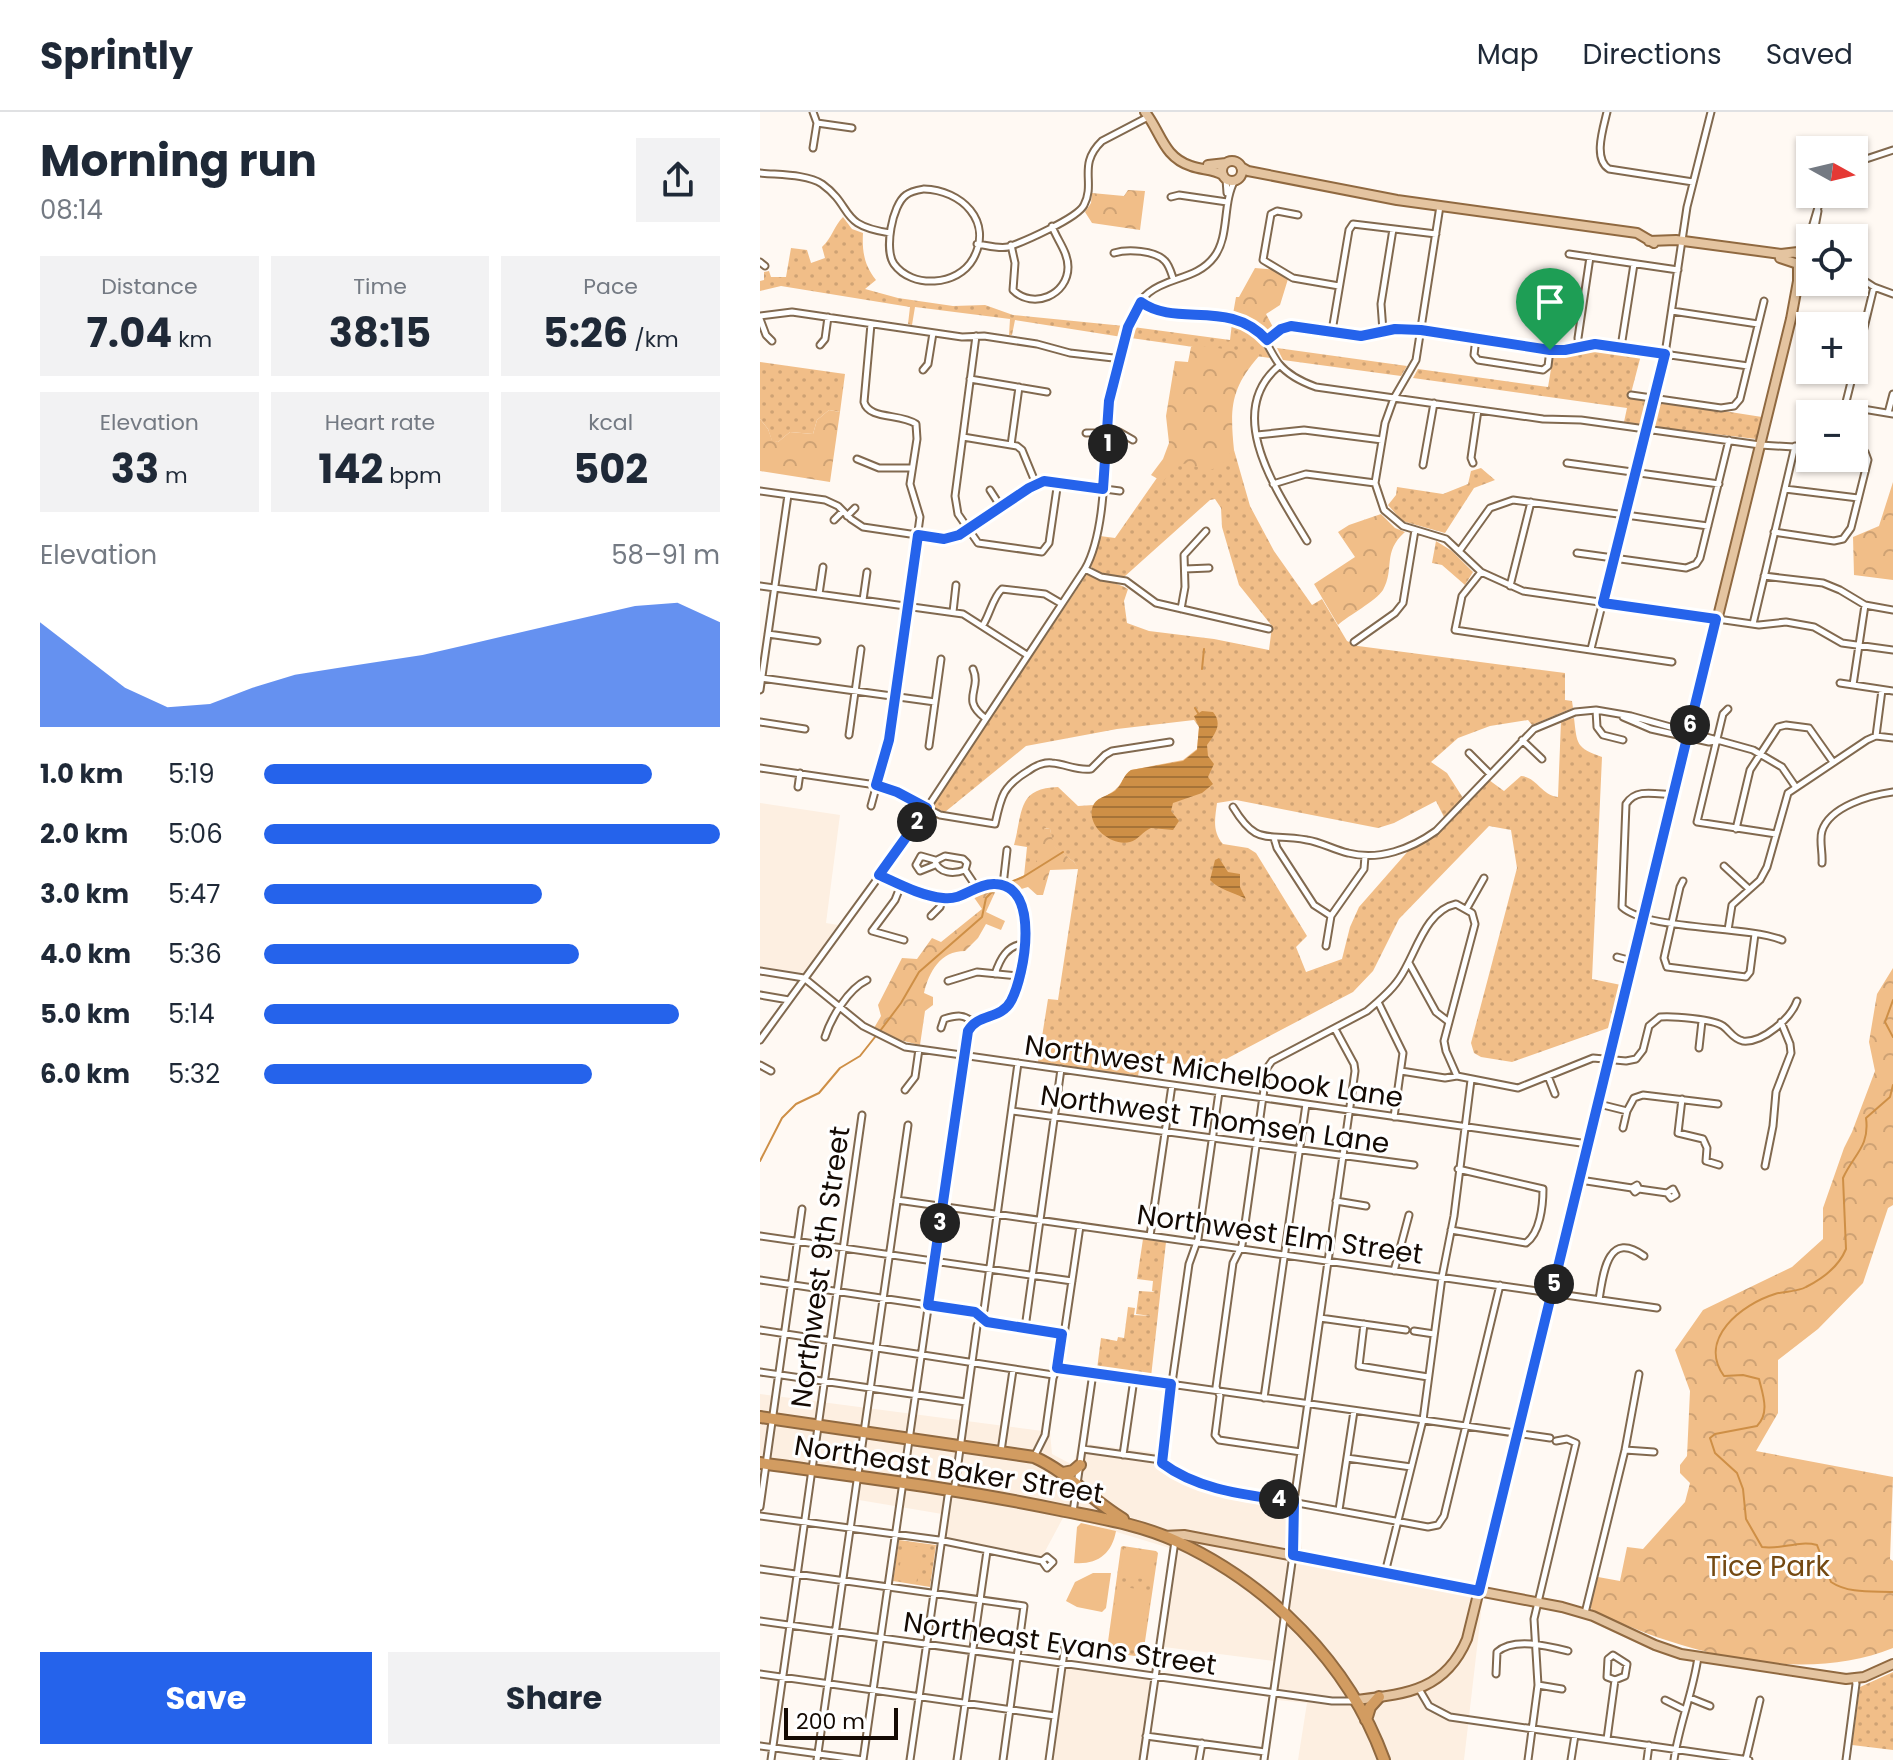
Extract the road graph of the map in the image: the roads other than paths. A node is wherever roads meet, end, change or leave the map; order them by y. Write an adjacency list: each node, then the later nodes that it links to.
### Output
1 (813, 112): 5 (street)
2 (1607, 112): 14 (street)
3 (1711, 112): 14 (street)
4 (1147, 113): 7 (main road); 19 (street)
5 (817, 123): 6 (street); 8 (street)
6 (852, 128)
7 (1159, 138): 11 (main road); 13 (main road)
8 (813, 148)
9 (1893, 150): 10 (street)
10 (1868, 158)
11 (1226, 163): 13 (main road); 13 (main road)
12 (760, 173): 21 (street)
13 (1233, 175): 16 (street); 17 (main road)
14 (1693, 182): 23 (street)
15 (1171, 197): 16 (street)
16 (1227, 202): 34 (street)
17 (1440, 206): 22 (street); 23 (main road)
18 (1298, 215): 36 (street)
19 (1052, 226): 25 (street); 25 (street)
20 (1393, 229): 22 (street); 36 (street); 52 (street)
21 (890, 233): 24 (street); 24 (street)
22 (1436, 234): 50 (street)
23 (1682, 241): 26 (main road); 33 (street)
24 (977, 244): 25 (street)
25 (1011, 245)
26 (1720, 247): 27 (main road); 32 (main road)
27 (1796, 251)
28 (1114, 253): 34 (street)
29 (1569, 254): 30 (street)
30 (1590, 257): 31 (street); 59 (street)
31 (1634, 264): 33 (street); 60 (street)
32 (1796, 265)
33 (1678, 270): 43 (street)
34 (1173, 278): 42 (street)
35 (1868, 283): 37 (street)
36 (1339, 286): 51 (street)
37 (1874, 287): 39 (street); 44 (street)
38 (1796, 292): 47 (main road)
39 (1893, 294)
40 (1799, 296): 47 (main road)
41 (1764, 301): 49 (street)
42 (1141, 302): 56 (street); 63 (street)
43 (1672, 311): 49 (street); 62 (street)
44 (1868, 312)
45 (760, 317): 46 (street); 57 (street)
46 (828, 317): 48 (street); 58 (street)
47 (1791, 319): 87 (main road)
48 (871, 324): 53 (street); 93 (street)
49 (1758, 324): 65 (street)
50 (1421, 330): 52 (street); 55 (street); 72 (street)
51 (1332, 331): 52 (street); 56 (street)
52 (1383, 331)
53 (933, 333): 54 (street); 66 (street)
54 (976, 336): 63 (street); 67 (street)
55 (1476, 338): 61 (street); 61 (street)
56 (1267, 340): 64 (street)
57 (772, 341)
58 (820, 345)
59 (1579, 346): 60 (street); 61 (street)
60 (1621, 347): 62 (street)
61 (1550, 350)
62 (1665, 354): 65 (street); 73 (street)
63 (1122, 359): 80 (street)
64 (1280, 365): 72 (street); 81 (street)
65 (1748, 366): 73 (street)
66 (923, 370)
67 (970, 379): 68 (street); 82 (street)
68 (1019, 387): 69 (street); 86 (street)
69 (1047, 392)
70 (1893, 394): 77 (street)
71 (1631, 395): 73 (street)
72 (1394, 398): 74 (street); 84 (street)
73 (1654, 398): 78 (street)
74 (1434, 403): 75 (street); 92 (street)
75 (1478, 410): 78 (street); 90 (street)
76 (1868, 410): 77 (street)
77 (1891, 413)
78 (1646, 429): 85 (street); 94 (street)
79 (1086, 433): 80 (street)
80 (1107, 433): 83 (street); 101 (street)
81 (1257, 435): 84 (street); 99 (street)
82 (963, 437): 86 (street); 115 (street)
83 (1133, 440)
84 (1382, 440): 97 (street)
85 (1729, 440): 87 (street); 100 (street)
86 (1011, 445): 98 (street)
87 (1760, 445): 88 (street); 144 (main road)
88 (1795, 446): 102 (street)
89 (857, 459): 93 (street)
90 (1473, 463)
91 (1567, 463): 94 (street)
92 (1423, 465)
93 (912, 468): 119 (street)
94 (1636, 472): 100 (street); 112 (street)
95 (1865, 472): 107 (street)
96 (1058, 481): 98 (street); 101 (street); 115 (street)
97 (1375, 483): 99 (street); 116 (street)
98 (1036, 484): 109 (street)
99 (1273, 484): 120 (street)
100 (1719, 484): 114 (street)
101 (1103, 489): 105 (street); 126 (street)
102 (1785, 489): 107 (street); 118 (street)
103 (990, 490): 109 (street)
104 (760, 491): 106 (street)
105 (1120, 491)
106 (788, 495): 111 (street); 134 (street)
107 (1858, 498): 118 (street)
108 (1531, 502): 112 (street); 121 (street); 133 (street)
109 (1001, 507): 115 (street)
110 (855, 508): 111 (street)
111 (845, 513): 113 (street); 119 (street)
112 (1625, 515): 114 (street); 123 (street)
113 (834, 520)
114 (1708, 526): 123 (street)
115 (968, 529): 119 (street)
116 (1415, 530): 121 (street); 150 (street)
117 (1206, 531): 127 (street)
118 (1774, 532): 130 (street)
119 (918, 535): 140 (street)
120 (1307, 541)
121 (1460, 550): 129 (street)
122 (1577, 553): 123 (street)
123 (1614, 557): 137 (street)
124 (823, 567): 135 (street)
125 (1209, 568): 127 (street)
126 (1085, 569): 138 (street); 141 (street)
127 (1185, 569): 141 (street)
128 (867, 572): 136 (street)
129 (1481, 572): 133 (street); 153 (street)
130 (1764, 576): 139 (street); 145 (street)
131 (956, 585): 143 (street)
132 (760, 586): 134 (street)
133 (1510, 587): 137 (street)
134 (774, 588): 135 (street); 148 (street)
135 (819, 594): 136 (street)
136 (863, 600): 140 (street)
137 (1603, 603): 144 (street); 153 (street)
138 (1062, 604): 146 (street); 155 (street)
139 (1865, 605): 142 (street); 151 (street)
140 (908, 607): 143 (street); 166 (street)
141 (1181, 609): 147 (street)
142 (1893, 610)
143 (953, 612): 146 (street)
144 (1716, 619): 145 (street); 173 (main road)
145 (1753, 624): 151 (street)
146 (983, 625): 155 (street)
147 (1269, 629)
148 (768, 634): 149 (street); 159 (street)
149 (817, 641)
150 (1354, 642)
151 (1858, 646): 154 (street); 161 (street)
152 (861, 649): 164 (street)
153 (1591, 649): 157 (street)
154 (1893, 650)
155 (1027, 655): 170 (street)
156 (941, 659): 167 (street)
157 (1672, 662)
158 (973, 669): 170 (street)
159 (761, 678): 162 (street); 164 (street)
160 (1840, 683): 161 (street)
161 (1853, 685): 163 (street)
162 (760, 690)
163 (1882, 690): 165 (street); 175 (street)
164 (855, 691): 166 (street); 174 (street)
165 (1893, 691)
166 (895, 696): 167 (street); 189 (street)
167 (935, 702): 181 (street)
168 (1728, 709): 179 (street)
169 (1596, 710): 173 (street); 177 (street); 178 (street)
170 (985, 718): 196 (street)
171 (760, 722): 172 (street)
172 (805, 729)
173 (1688, 734): 179 (street); 193 (main road)
174 (849, 735)
175 (1876, 736): 176 (street); 185 (street)
176 (1893, 738)
177 (1522, 740): 184 (street); 188 (street)
178 (1623, 740)
179 (1716, 741): 183 (street); 197 (street)
180 (1170, 742): 196 (street)
181 (929, 746)
182 (1469, 753): 188 (street)
183 (1760, 753): 185 (street); 190 (street); 197 (street)
184 (1542, 759)
185 (1833, 762): 190 (street)
186 (760, 768): 187 (street)
187 (800, 773): 189 (street); 191 (street)
188 (1490, 774): 201 (street)
189 (876, 785): 194 (street); 196 (street)
190 (1795, 786): 198 (street)
191 (798, 787)
192 (1893, 792): 202 (street)
193 (1673, 795): 216 (main road); 216 (street)
194 (871, 806)
195 (1233, 807): 199 (street)
196 (927, 808): 205 (street)
197 (1736, 829): 198 (street)
198 (1776, 834): 211 (street)
199 (1274, 838): 201 (street); 215 (street)
200 (1007, 850): 209 (street)
201 (1365, 856): 215 (street)
202 (1822, 863)
203 (1724, 866): 211 (street)
204 (965, 870): 204 (street); 210 (street)
205 (879, 875): 208 (street); 230 (street)
206 (1484, 878): 213 (street)
207 (1683, 881): 217 (street)
208 (901, 885): 212 (street); 220 (street)
209 (1003, 885): 210 (street); 222 (street)
210 (977, 888): 212 (street)
211 (1749, 889): 218 (street)
212 (943, 898): 214 (street)
213 (1467, 908): 226 (street); 239 (street)
214 (931, 916)
215 (1331, 916): 223 (street)
216 (1643, 916): 217 (street); 225 (main road)
217 (1673, 922): 218 (street); 219 (street)
218 (1728, 930): 219 (street)
219 (1755, 934): 221 (street)
220 (904, 940)
221 (1782, 940)
222 (1024, 944): 228 (street); 229 (street)
223 (1326, 946)
224 (1617, 957): 225 (street)
225 (1632, 961): 249 (main road)
226 (1409, 963): 236 (street); 239 (street)
227 (760, 971): 230 (street, Northwest Michelbook Lane)
228 (995, 974): 229 (street); 232 (street)
229 (1019, 976): 241 (street)
230 (804, 978): 234 (street); 237 (street, Northwest Michelbook Lane)
231 (867, 980): 237 (street)
232 (948, 981)
233 (760, 995): 234 (street)
234 (789, 1000): 245 (street)
235 (1797, 1001): 240 (street)
236 (1378, 1002): 243 (street); 254 (street)
237 (841, 1008): 244 (street); 247 (street, Northwest Michelbook Lane)
238 (1702, 1021): 240 (street); 246 (street); 249 (street)
239 (1449, 1022): 255 (street)
240 (1781, 1022): 284 (street)
241 (974, 1023): 242 (street); 248 (street)
242 (941, 1028)
243 (1335, 1029): 262 (street); 267 (street)
244 (825, 1037)
245 (760, 1039)
246 (1699, 1048)
247 (919, 1049): 248 (street, Northwest Michelbook Lane); 259 (street)
248 (964, 1055): 250 (street, Northwest Michelbook Lane); 290 (street)
249 (1609, 1058): 256 (street); 265 (main road)
250 (1018, 1063): 252 (street, Northwest Michelbook Lane); 268 (street)
251 (760, 1065): 253 (street)
252 (1061, 1069): 258 (street, Northwest Michelbook Lane); 271 (street)
253 (771, 1071)
254 (1401, 1071): 255 (street); 272 (street)
255 (1457, 1076): 257 (street)
256 (1548, 1076): 257 (street); 261 (street)
257 (1471, 1080): 274 (street)
258 (1172, 1085): 260 (street, Northwest Michelbook Lane); 276 (street)
259 (905, 1090)
260 (1219, 1092): 262 (street, Northwest Michelbook Lane); 277 (street)
261 (1555, 1094)
262 (1262, 1098): 264 (street, Northwest Michelbook Lane); 279 (street)
263 (1682, 1099): 266 (street); 269 (street); 283 (street)
264 (1306, 1104): 267 (street, Northwest Michelbook Lane); 280 (street)
265 (1598, 1104): 269 (street); 278 (main road)
266 (1718, 1104)
267 (1349, 1110): 272 (street, Northwest Michelbook Lane); 281 (street)
268 (1012, 1111): 271 (street, Northwest Thomsen Lane); 293 (street)
269 (1627, 1111): 275 (street)
270 (862, 1115): 302 (street, Northwest 9th Street)
271 (1054, 1116): 276 (street, Northwest Thomsen Lane); 295 (street)
272 (1394, 1117): 274 (street, Northwest Michelbook Lane)
273 (908, 1125): 288 (street)
274 (1464, 1126): 278 (street, Northwest Michelbook Lane); 285 (street)
275 (1623, 1128)
276 (1165, 1132): 277 (street, Northwest Thomsen Lane); 299 (street)
277 (1212, 1139): 279 (street, Northwest Thomsen Lane); 301 (street)
278 (1588, 1144): 286 (main road)
279 (1256, 1145): 280 (street, Northwest Thomsen Lane); 303 (street)
280 (1299, 1151): 281 (street, Northwest Thomsen Lane); 305 (street)
281 (1342, 1157): 282 (street, Northwest Thomsen Lane); 289 (street)
282 (1414, 1165)
283 (1719, 1165)
284 (1765, 1166)
285 (1458, 1169): 297 (street); 297 (street)
286 (1579, 1180): 287 (street); 318 (main road)
287 (1667, 1193)
288 (897, 1200): 290 (street, Northwest Elm Street); 304 (street)
289 (1336, 1201): 291 (street); 308 (street)
290 (942, 1206): 293 (street, Northwest Elm Street); 307 (street)
291 (1366, 1206)
292 (802, 1209): 300 (street)
293 (997, 1215): 295 (street, Northwest Elm Street); 309 (street)
294 (1409, 1215): 310 (street)
295 (1040, 1220): 296 (street, Northwest Elm Street); 311 (street)
296 (1080, 1226): 299 (street, Northwest Elm Street); 314 (street)
297 (1451, 1230): 312 (street)
298 (760, 1236): 300 (street)
299 (1150, 1236): 301 (street, Northwest Elm Street)
300 (799, 1242): 302 (street); 315 (street)
301 (1197, 1243): 303 (street, Northwest Elm Street); 347 (street)
302 (843, 1248): 304 (street); 317 (street, Northwest 9th Street)
303 (1240, 1249): 305 (street, Northwest Elm Street); 349 (street)
304 (889, 1255): 307 (street); 319 (street)
305 (1285, 1255): 308 (street, Northwest Elm Street); 351 (street)
306 (1644, 1256): 320 (street)
307 (934, 1261): 309 (street); 321 (street)
308 (1328, 1261): 310 (street, Northwest Elm Street); 324 (street)
309 (989, 1269): 311 (street); 323 (street)
310 (1394, 1271): 312 (street, Northwest Elm Street)
311 (1032, 1275): 314 (street); 326 (street)
312 (1442, 1277): 316 (street, Northwest Elm Street); 332 (street)
313 (760, 1280): 315 (street)
314 (1072, 1281): 331 (street)
315 (792, 1285): 317 (street); 330 (street)
316 (1500, 1285): 318 (street, Northwest Elm Street); 359 (street)
317 (837, 1291): 319 (street); 333 (street, Northwest 9th Street)
318 (1552, 1293): 320 (street, Northwest Elm Street); 361 (main road)
319 (883, 1299): 321 (street); 334 (street)
320 (1599, 1300): 322 (street, Northwest Elm Street)
321 (928, 1305): 323 (street); 335 (street)
322 (1657, 1308)
323 (981, 1317): 326 (street); 336 (street)
324 (1320, 1318): 325 (street); 353 (street)
325 (1364, 1324): 328 (street); 344 (street)
326 (1025, 1328): 331 (street)
327 (760, 1330): 330 (street)
328 (1406, 1330)
329 (1414, 1331): 332 (street)
330 (784, 1333): 333 (street); 342 (street)
331 (1062, 1334): 337 (street)
332 (1434, 1334): 344 (street)
333 (830, 1340): 334 (street); 346 (street, Northwest 9th Street)
334 (875, 1346): 335 (street); 348 (street)
335 (920, 1353): 336 (street); 350 (street)
336 (972, 1362): 338 (street); 352 (street)
337 (1057, 1368): 340 (street); 343 (street)
338 (1013, 1370): 343 (street); 366 (street)
339 (760, 1372): 342 (street)
340 (1093, 1373): 345 (street); 364 (street)
341 (1639, 1374): 365 (street)
342 (779, 1375): 346 (street); 356 (street)
343 (1053, 1375): 370 (street)
344 (1428, 1377): 357 (street)
345 (1134, 1379): 347 (street); 369 (street)
346 (824, 1382): 348 (street); 358 (street, Northwest 9th Street)
347 (1171, 1384): 349 (street); 372 (street)
348 (869, 1388): 350 (street); 360 (street)
349 (1218, 1391): 351 (street); 367 (street)
350 (914, 1395): 352 (street); 362 (street)
351 (1264, 1398): 353 (street)
352 (966, 1402): 363 (street)
353 (1308, 1404): 354 (street); 367 (street)
354 (1354, 1411): 357 (street); 371 (street)
355 (760, 1417): 356 (highway)
356 (772, 1419): 358 (highway); 373 (street)
357 (1423, 1420): 359 (street); 375 (street)
358 (818, 1425): 360 (highway); 376 (street, Northwest 9th Street)
359 (1466, 1426): 361 (street); 387 (street)
360 (863, 1432): 362 (highway); 378 (street)
361 (1518, 1434): 403 (main road); 406 (street)
362 (908, 1438): 363 (highway); 379 (street)
363 (960, 1446): 366 (highway); 381 (street)
364 (1083, 1449): 369 (street); 374 (street)
365 (1625, 1450): 368 (street); 408 (street)
366 (1001, 1452): 370 (highway)
367 (1301, 1452): 382 (street)
368 (1654, 1452)
369 (1123, 1455): 372 (street)
370 (1034, 1457): 377 (highway)
371 (1347, 1458): 375 (street); 385 (street)
372 (1161, 1460): 382 (street)
373 (763, 1463): 376 (highway, Northeast Baker Street); 383 (street)
374 (1080, 1465): 377 (highway); 380 (street)
375 (1411, 1467): 387 (street)
376 (812, 1470): 378 (highway, Northeast Baker Street); 388 (street, Northwest 9th Street)
377 (1063, 1473): 380 (highway)
378 (856, 1476): 379 (highway, Northeast Baker Street); 390 (street)
379 (902, 1483): 381 (highway, Northeast Baker Street); 391 (street)
380 (1077, 1485): 384 (street); 389 (highway)
381 (952, 1490): 384 (highway, Northeast Baker Street); 394 (street)
382 (1294, 1502): 385 (street); 396 (street)
383 (760, 1507)
384 (1074, 1510): 389 (highway, Northeast Baker Street)
385 (1339, 1510): 387 (street)
386 (760, 1516): 388 (street)
387 (1397, 1521): 399 (street)
388 (805, 1522): 390 (street); 400 (street, Northwest 9th Street)
389 (1130, 1524): 392 (highway)
390 (849, 1528): 391 (street); 401 (street)
391 (895, 1534): 394 (street); 402 (street)
392 (1163, 1536): 393 (highway); 396 (main road)
393 (1175, 1540): 407 (highway); 424 (street)
394 (942, 1541): 395 (street); 404 (street)
395 (987, 1551): 397 (street); 405 (street)
396 (1293, 1555): 399 (main road); 407 (street)
397 (1042, 1561)
398 (760, 1569): 400 (street)
399 (1385, 1573): 403 (main road)
400 (797, 1574): 401 (street); 410 (street, Northwest 9th Street)
401 (842, 1580): 402 (street); 411 (street)
402 (887, 1586): 404 (street); 412 (street)
403 (1479, 1591): 406 (main road); 430 (main road)
404 (935, 1593): 405 (street); 414 (street)
405 (980, 1599): 416 (street); 419 (street)
406 (1537, 1602): 408 (main road); 413 (street)
407 (1285, 1613): 433 (street); 437 (highway)
408 (1585, 1613): 418 (main road)
409 (760, 1621): 410 (street, Northeast Evans Street)
410 (790, 1626): 411 (street, Northeast Evans Street); 425 (street, Northwest 9th Street)
411 (835, 1632): 412 (street, Northeast Evans Street); 428 (street)
412 (880, 1638): 414 (street, Northeast Evans Street); 432 (street)
413 (1535, 1644): 417 (street); 423 (street); 429 (street)
414 (927, 1645): 416 (street, Northeast Evans Street); 434 (street)
415 (1065, 1645): 420 (street)
416 (972, 1651): 419 (street, Northeast Evans Street); 440 (street)
417 (1568, 1651)
418 (1698, 1657): 426 (main road); 436 (street)
419 (1017, 1658): 420 (street, Northeast Evans Street); 442 (street)
420 (1063, 1664): 424 (street, Northeast Evans Street); 444 (street)
421 (1893, 1664): 426 (main road)
422 (760, 1674): 425 (street)
423 (1496, 1674)
424 (1154, 1677): 433 (street, Northeast Evans Street); 448 (street)
425 (783, 1678): 428 (street); 453 (street, Northwest 9th Street)
426 (1855, 1679): 472 (street)
427 (1615, 1680): 427 (street); 449 (street)
428 (827, 1684): 432 (street); 456 (street)
429 (1538, 1685): 431 (street); 446 (street)
430 (1419, 1689): 435 (main road); 446 (street)
431 (1562, 1689)
432 (873, 1690): 434 (street); 458 (street)
433 (1274, 1693): 437 (street, Northeast Evans Street); 455 (street)
434 (919, 1697): 440 (street); 459 (street)
435 (1379, 1697): 437 (main road); 445 (highway)
436 (1690, 1698): 441 (street); 443 (street)
437 (1356, 1700): 445 (highway)
438 (1665, 1700): 443 (street)
439 (1760, 1700): 471 (street)
440 (965, 1703): 442 (street); 460 (street)
441 (1710, 1706)
442 (1010, 1710): 444 (street); 461 (street)
443 (1685, 1710): 454 (street)
444 (1055, 1716): 462 (street)
445 (1366, 1720): 466 (highway)
446 (1533, 1729): 447 (street); 467 (street)
447 (1575, 1735): 449 (street); 468 (street)
448 (1146, 1736): 450 (street); 463 (street)
449 (1607, 1739): 451 (street)
450 (1202, 1743): 455 (street); 464 (street)
451 (1649, 1745): 454 (street); 469 (street)
452 (760, 1746): 453 (street)
453 (773, 1747): 456 (street); 457 (street, Northwest 9th Street)
454 (1676, 1749): 470 (street); 471 (street)
455 (1265, 1752): 465 (street)
456 (817, 1757): 458 (street)
457 (771, 1760)
458 (863, 1760)
459 (910, 1760)
460 (957, 1760)
461 (1003, 1760)
462 (1049, 1760)
463 (1143, 1760)
464 (1199, 1760)
465 (1264, 1760)
466 (1384, 1760)
467 (1528, 1760)
468 (1571, 1760)
469 (1647, 1760)
470 (1674, 1760)
471 (1747, 1760)
472 (1846, 1760)

